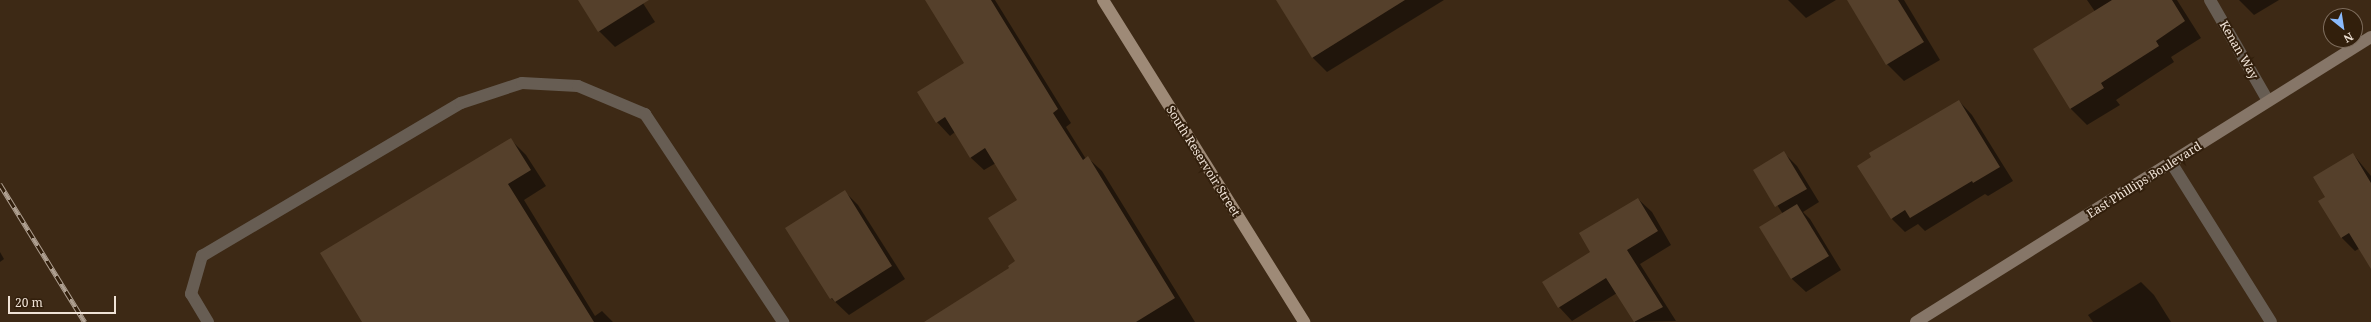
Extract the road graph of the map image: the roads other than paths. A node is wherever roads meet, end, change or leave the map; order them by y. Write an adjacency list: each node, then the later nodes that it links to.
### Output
1 (1103, 0): 8 (main road, South Reservoir Street)
2 (2210, 0): 4 (street, Kenan Way)
3 (2371, 37): 4 (street, East Phillips Boulevard)
4 (2268, 101): 5 (street, East Phillips Boulevard)
5 (2172, 164): 9 (street, East Phillips Boulevard); 10 (street)
6 (208, 322): 7 (street)
7 (783, 322)
8 (1304, 322)
9 (1916, 322)
10 (2271, 322)

